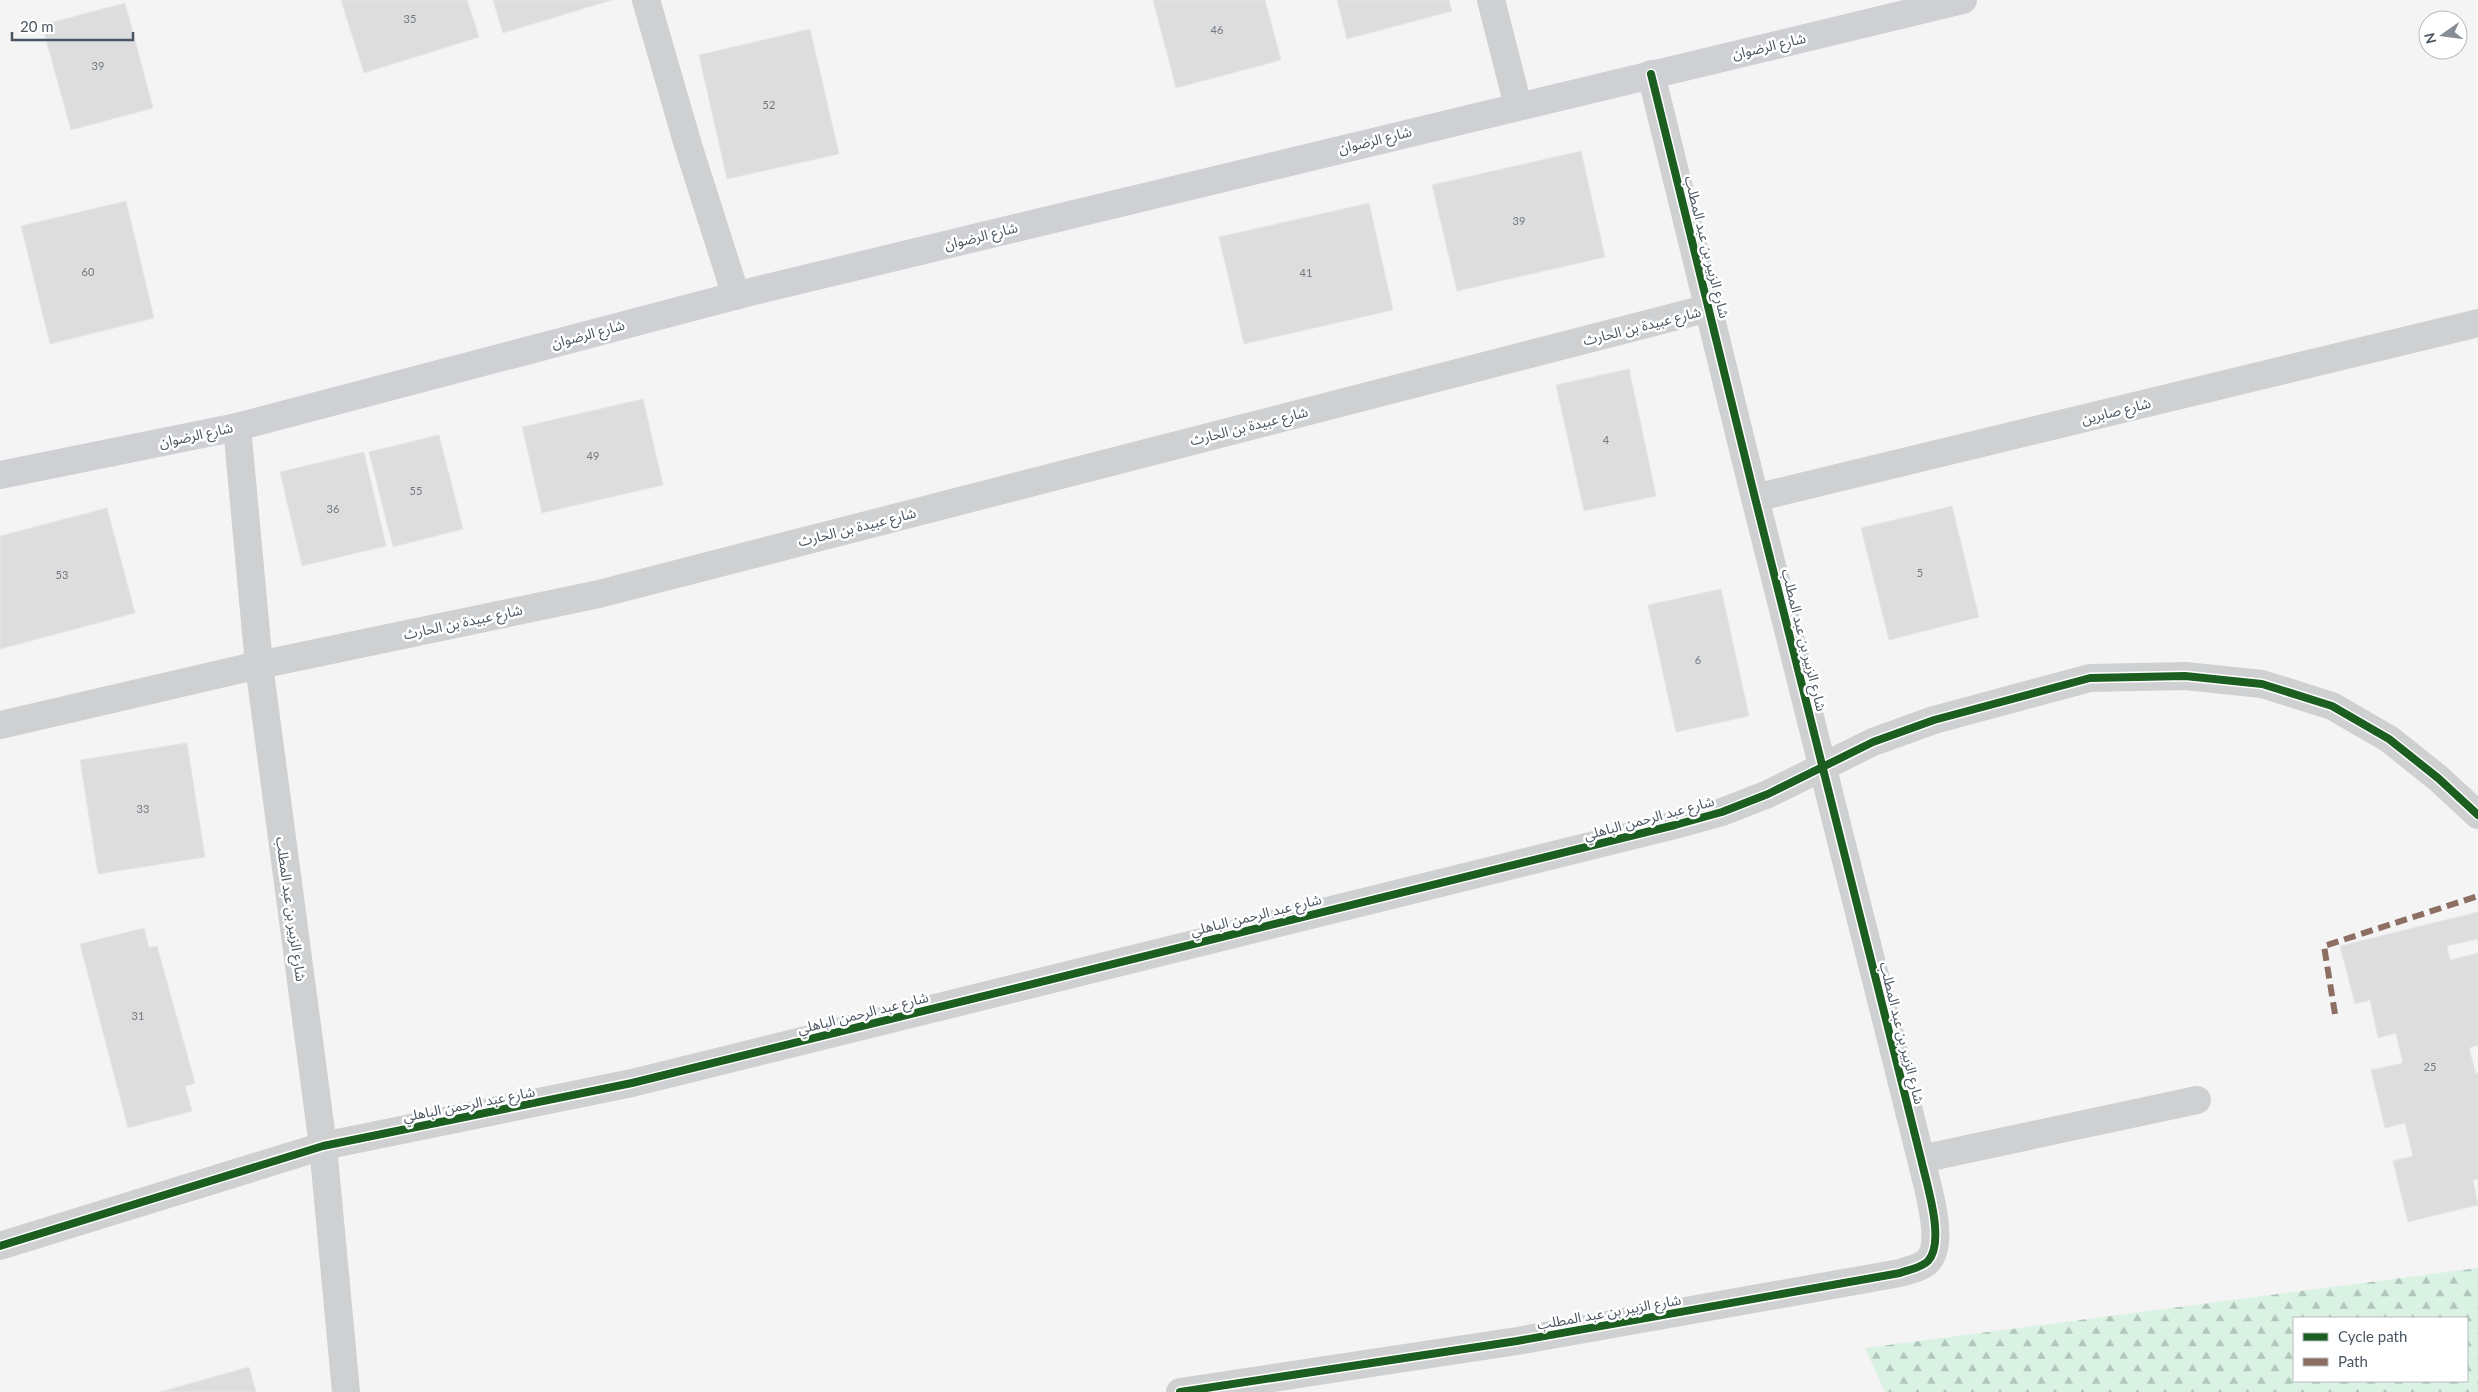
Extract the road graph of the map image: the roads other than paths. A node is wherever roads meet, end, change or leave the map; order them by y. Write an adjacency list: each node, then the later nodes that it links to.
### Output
1 (646, 0): 6 (street)
2 (1491, 0): 5 (street)
3 (1964, 0): 4 (main road, شارع الرضوان)
4 (1652, 74): 5 (main road, شارع الرضوان); 7 (street, شارع الزبير بن عبد المطلب)
5 (1518, 106): 6 (main road, شارع الرضوان)
6 (736, 296): 9 (main road, شارع الرضوان)
7 (1709, 308): 11 (street, شارع الزبير بن عبد المطلب); 12 (street, شارع عبيدة بن الحارث)
8 (2478, 323): 11 (street, شارع صابرين)
9 (237, 427): 10 (main road, شارع الرضوان); 12 (street, شارع الزبير بن عبد المطلب)
10 (0, 475)
11 (1754, 498): 14 (street, شارع الزبير بن عبد المطلب)
12 (259, 665): 13 (street, شارع عبيدة بن الحارث); 17 (street, شارع الزبير بن عبد المطلب)
13 (0, 726)
14 (1823, 765): 15 (street, شارع عبد الرحمن الباهلي); 17 (street, شارع عبد الرحمن الباهلي); 18 (street, شارع الزبير بن عبد المطلب)
15 (2478, 815)
16 (2197, 1100): 18 (street)
17 (323, 1146): 19 (street, شارع عبد الرحمن الباهلي); 20 (street, شارع الزبير بن عبد المطلب)
18 (1921, 1159): 21 (street, شارع الزبير بن عبد المطلب)
19 (0, 1246)
20 (346, 1392)
21 (1180, 1392)

